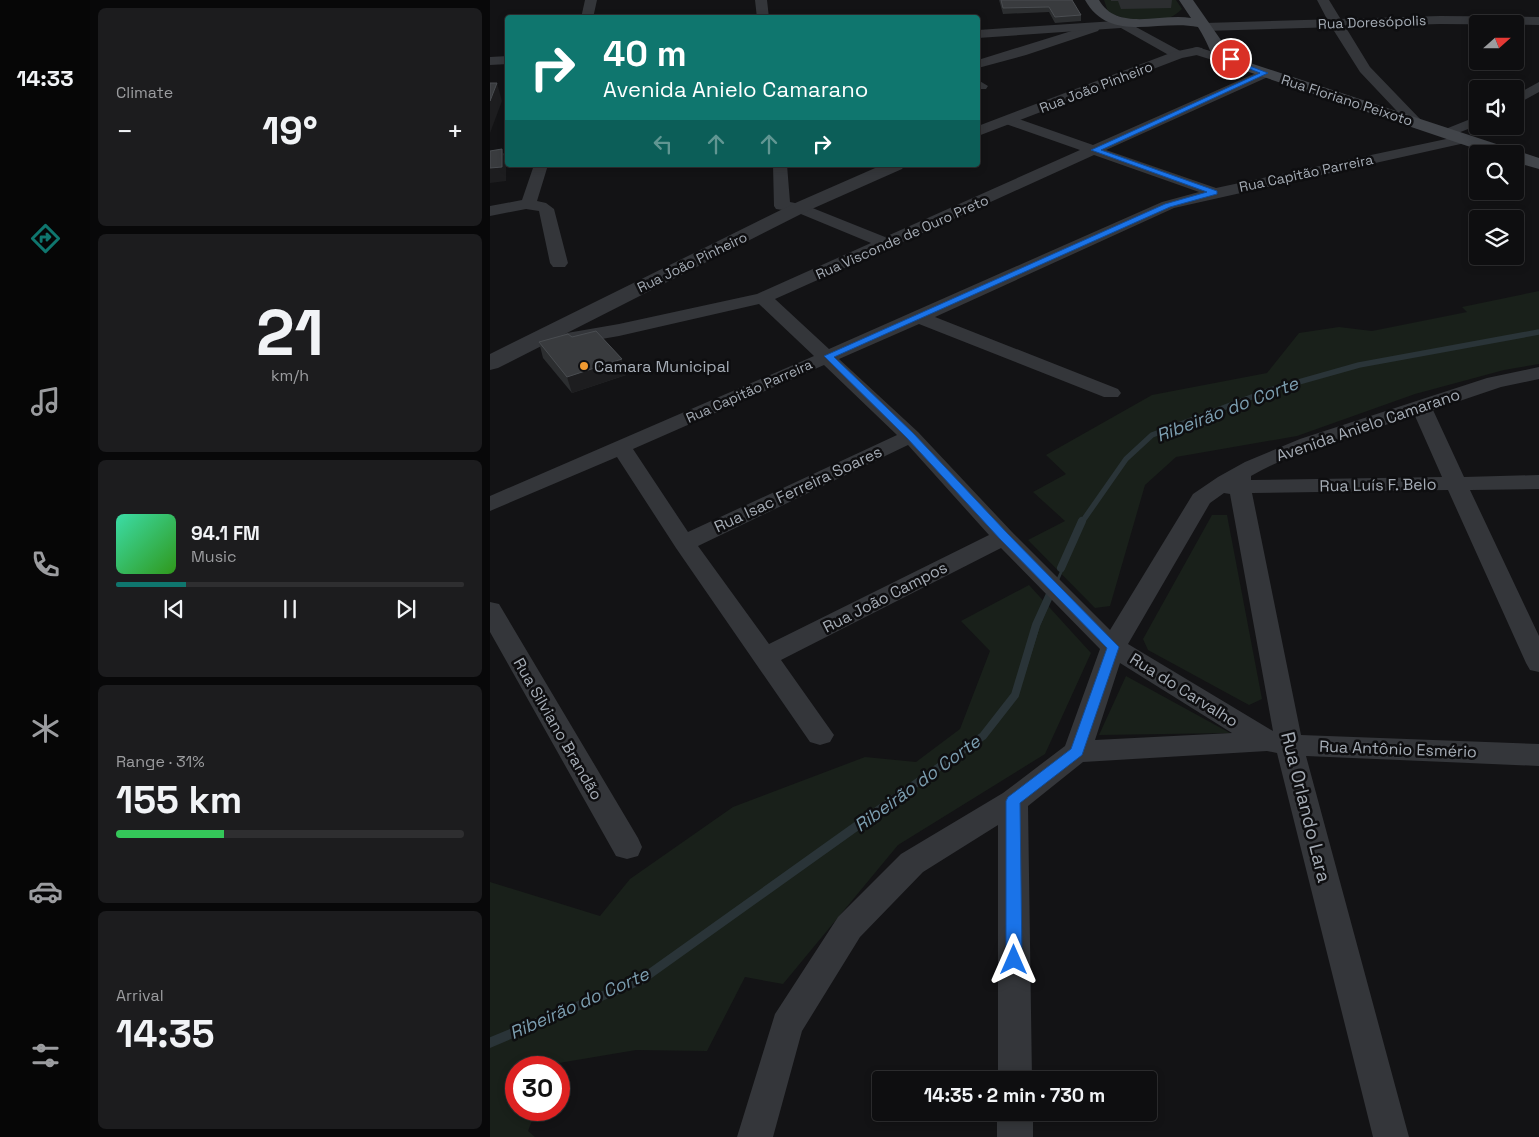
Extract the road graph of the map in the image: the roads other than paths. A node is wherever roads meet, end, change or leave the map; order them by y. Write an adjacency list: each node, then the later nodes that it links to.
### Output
1 (591, 0): 6 (street)
2 (761, 0): 7 (street)
3 (1185, 0): 8 (main road); 12 (main road)
4 (1324, 0): 10 (street)
5 (1092, 1): 11 (main road); 13 (street)
6 (588, 15)
7 (763, 15)
8 (1175, 20): 11 (main road); 12 (main road)
9 (1539, 21): 10 (street, Rua Doresópolis)
10 (1335, 23): 12 (street, Rua Doresópolis); 26 (street)
11 (1128, 25): 13 (street); 18 (street)
12 (1204, 26): 17 (main road)
13 (1094, 28): 14 (street); 16 (street)
14 (1036, 31): 15 (street); 16 (street)
15 (980, 34)
16 (1062, 40): 21 (street)
17 (1209, 51): 18 (street, Rua João Pinheiro); 22 (main road, Rua Floriano Peixoto)
18 (1178, 55): 25 (street, Rua João Pinheiro)
19 (505, 60): 20 (street)
20 (490, 61)
21 (980, 63)
22 (1265, 73): 26 (main road, Rua Floriano Peixoto); 32 (street, Rua Visconde de Ouro Preto)
23 (1539, 86): 24 (street)
24 (1524, 95)
25 (1008, 120): 28 (street, Rua João Pinheiro); 32 (street)
26 (1416, 123): 29 (main road, Rua Floriano Peixoto)
27 (1469, 124): 29 (street)
28 (980, 130)
29 (1448, 133): 30 (main road, Rua Floriano Peixoto)
30 (1465, 139): 31 (main road, Rua Floriano Peixoto); 40 (street, Rua Capitão Parreira)
31 (1482, 145)
32 (1095, 150): 40 (street); 44 (street, Rua Visconde de Ouro Preto)
33 (505, 157): 34 (street)
34 (490, 159)
35 (1524, 159): 36 (main road)
36 (1539, 164)
37 (540, 167): 41 (street)
38 (780, 167): 42 (street)
39 (891, 167): 42 (street, Rua João Pinheiro)
40 (1215, 192): 47 (street, Rua Capitão Parreira)
41 (528, 204): 43 (street); 45 (street)
42 (799, 208): 44 (street); 48 (street, Rua João Pinheiro)
43 (490, 211)
44 (888, 244): 46 (street, Rua Visconde de Ouro Preto)
45 (559, 263)
46 (763, 298): 48 (street, Rua Visconde de Ouro Preto); 49 (street, Rua do Carvalho)
47 (919, 317): 49 (street, Rua Capitão Parreira); 52 (street)
48 (521, 347): 50 (street, Rua João Pinheiro)
49 (828, 356): 54 (street, Rua do Carvalho); 55 (street, Rua Capitão Parreira)
50 (490, 363)
51 (1539, 373): 53 (street, Avenida Anielo Camarano)
52 (1111, 393)
53 (1421, 407): 57 (street, Avenida Anielo Camarano); 58 (street)
54 (911, 436): 60 (street, Rua do Carvalho); 61 (street, Rua Isac Ferreira Soares)
55 (621, 447): 59 (street, Rua Capitão Parreira); 61 (street)
56 (1539, 482): 58 (street, Rua Luís F. Belo)
57 (1232, 483): 58 (street, Rua Luís F. Belo); 63 (street, Avenida Anielo Camarano); 67 (street, Rua Orlando Lara)
58 (1456, 484): 65 (street)
59 (490, 504)
60 (1004, 537): 63 (street, Rua do Carvalho); 64 (street, Rua João Campos)
61 (684, 543): 64 (street)
62 (490, 610): 71 (street, Rua Silviano Brandão)
63 (1113, 647): 67 (street, Rua do Carvalho); 68 (street, Avenida Anielo Camarano)
64 (766, 657): 66 (street)
65 (1539, 663)
66 (820, 735)
67 (1278, 743): 68 (street, Rua Antônio Esmério); 69 (street, Rua Antônio Esmério); 76 (street, Rua Orlando Lara)
68 (1077, 752): 70 (street)
69 (1539, 755)
70 (1013, 801): 72 (street); 74 (street)
71 (627, 847)
72 (1015, 1071)
73 (1015, 1121): 75 (street)
74 (755, 1137)
75 (1015, 1137)
76 (1390, 1137)

